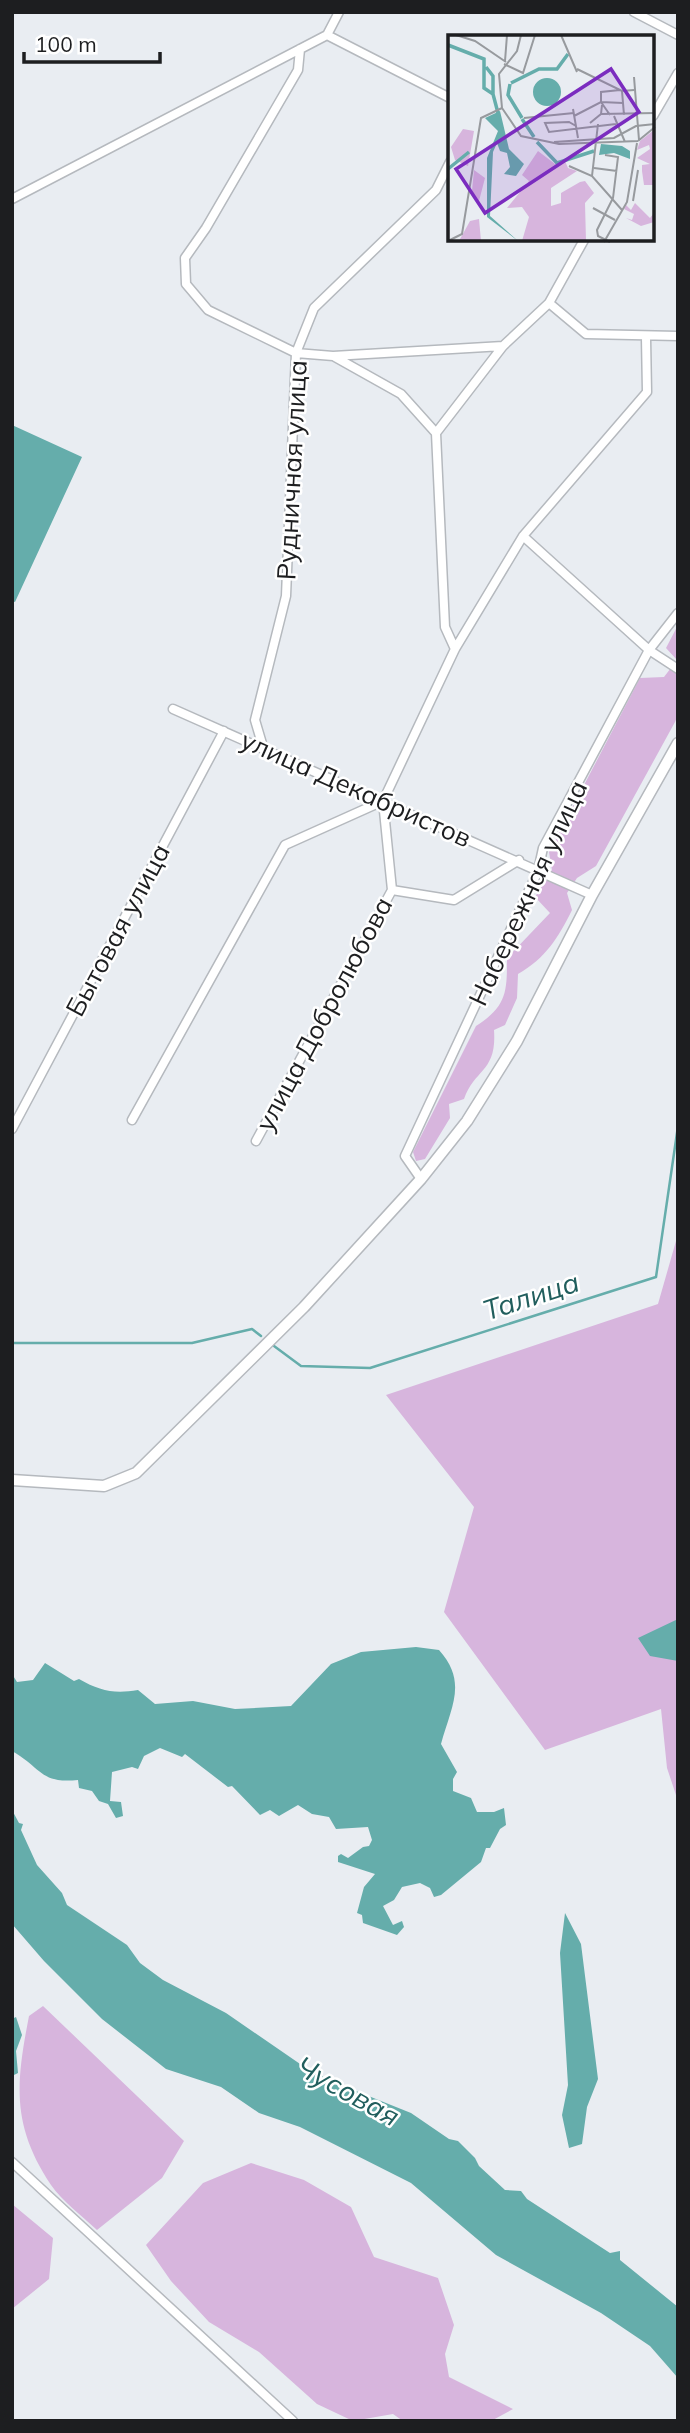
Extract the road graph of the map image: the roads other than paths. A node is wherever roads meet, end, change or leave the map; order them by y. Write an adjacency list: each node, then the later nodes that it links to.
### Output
1 (339, 12): 3 (street)
2 (634, 12): 4 (street)
3 (327, 35): 5 (street); 7 (street)
4 (678, 35)
5 (300, 49): 10 (street); 16 (street)
6 (678, 74): 8 (street)
7 (448, 97)
8 (655, 114)
9 (448, 166): 16 (street, Рудничная улица)
10 (12, 199)
11 (583, 242): 12 (street)
12 (549, 303): 14 (street); 15 (street)
13 (678, 336): 14 (street)
14 (646, 338): 19 (street)
15 (503, 346): 17 (street); 18 (street)
16 (296, 353): 17 (street); 27 (street, Рудничная улица)
17 (333, 356): 18 (street)
18 (436, 433): 21 (street)
19 (523, 536): 21 (street); 22 (street)
20 (678, 613): 22 (street, Набережная улица)
21 (455, 649): 28 (street)
22 (649, 650): 23 (street); 30 (street, Набережная улица)
23 (678, 669)
24 (173, 709): 25 (street, улица Декабристов)
25 (224, 731): 27 (street, улица Декабристов); 34 (street, Бытовая улица)
26 (678, 743): 32 (street)
27 (263, 747): 28 (street, улица Декабристов)
28 (383, 801): 29 (street, улица Декабристов); 31 (street, улица Добролюбова); 33 (street)
29 (519, 860): 30 (street, улица Декабристов); 31 (street)
30 (538, 871): 32 (street, улица Декабристов); 36 (street, Набережная улица)
31 (393, 890): 35 (street, улица Добролюбова)
32 (592, 895): 36 (street)
33 (132, 1120)
34 (12, 1129)
35 (256, 1141)
36 (421, 1179): 37 (street)
37 (12, 1480)
38 (12, 2162): 39 (street)
39 (293, 2421)

